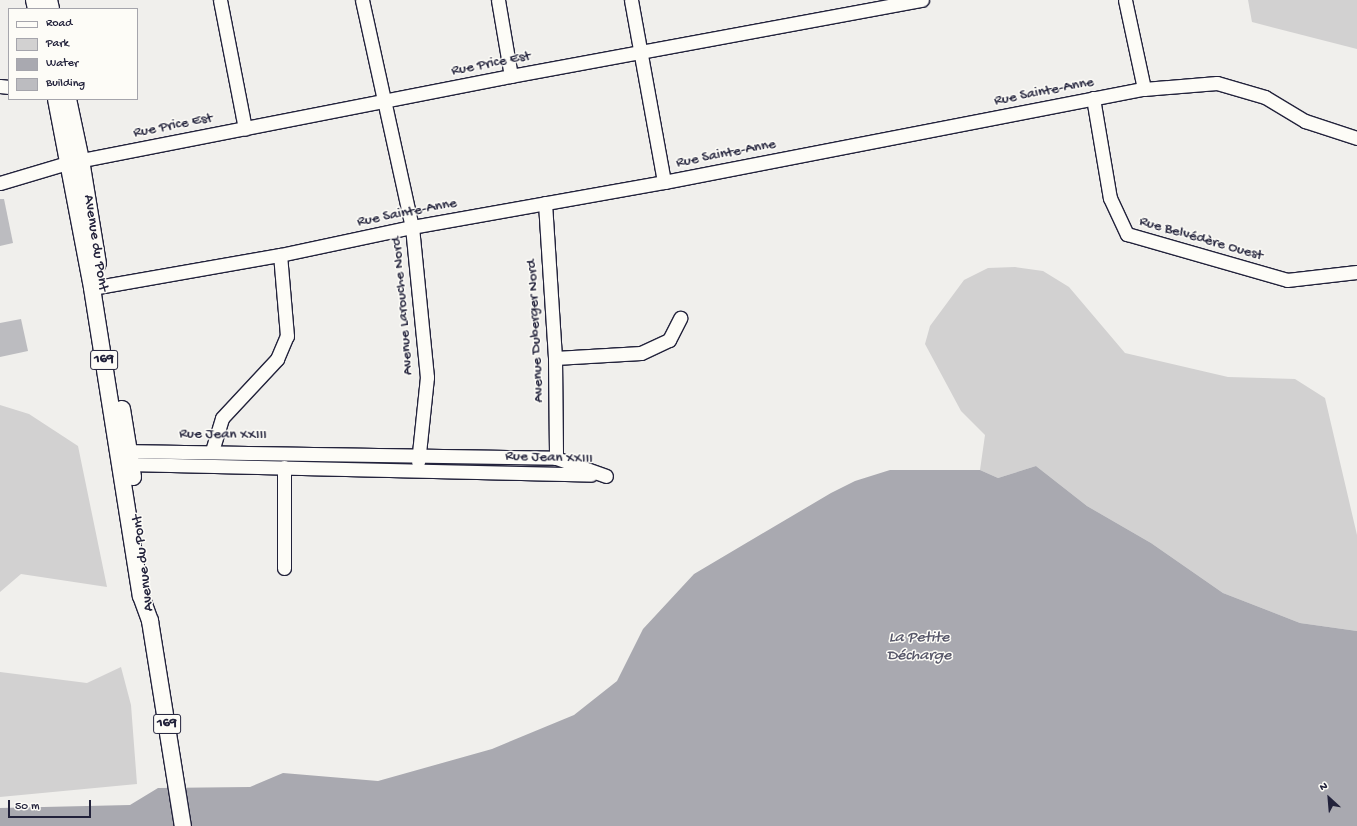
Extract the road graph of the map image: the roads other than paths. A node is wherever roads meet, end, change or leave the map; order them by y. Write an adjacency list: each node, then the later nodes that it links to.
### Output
1 (220, 0): 14 (street)
2 (362, 0): 13 (street, Avenue Larouche Nord)
3 (498, 0): 8 (street)
4 (631, 0): 7 (street)
5 (922, 0): 7 (street, Rue Price Est)
6 (1125, 0): 9 (street)
7 (641, 53): 8 (street, Rue Price Est); 17 (street)
8 (511, 76): 13 (street, Rue Price Est)
9 (1144, 89): 10 (street, Rue Sainte-Anne); 15 (street, Rue Sainte-Anne)
10 (1093, 98): 17 (street, Rue Sainte-Anne); 22 (street, Rue Belvédère Ouest)
11 (56, 100): 16 (main road, Avenue du Pont / 169)
12 (68, 100): 16 (main road, Avenue du Pont)
13 (382, 102): 14 (street, Rue Price Est); 20 (street, Avenue Larouche Nord)
14 (245, 129): 16 (street, Rue Price Est)
15 (1357, 138)
16 (74, 162): 18 (street, Rue Price Est); 23 (main road, Avenue du Pont / 169)
17 (664, 182): 19 (street, Rue Sainte-Anne)
18 (0, 183)
19 (545, 203): 20 (street, Rue Sainte-Anne); 25 (street, Avenue Duberger Nord)
20 (412, 227): 21 (street, Rue Sainte-Anne); 27 (street, Avenue Larouche Nord)
21 (280, 255): 23 (street, Rue Sainte-Anne); 26 (street)
22 (1357, 272)
23 (97, 287): 28 (main road, Avenue du Pont / 169)
24 (680, 318): 25 (street)
25 (555, 358): 29 (street, Avenue Duberger Nord)
26 (212, 451): 27 (street, Rue Jean XXIII); 28 (street, Rue Jean XXIII)
27 (418, 454): 29 (street, Rue Jean XXIII); 31 (street, Avenue Larouche Nord)
28 (125, 457): 30 (street, Rue Jean XXIII); 33 (main road, Avenue du Pont / 169)
29 (556, 458): 31 (street, Rue Jean XXIII)
30 (284, 467): 31 (street, Rue Jean XXIII); 32 (street)
31 (417, 470)
32 (284, 568)
33 (183, 826)

